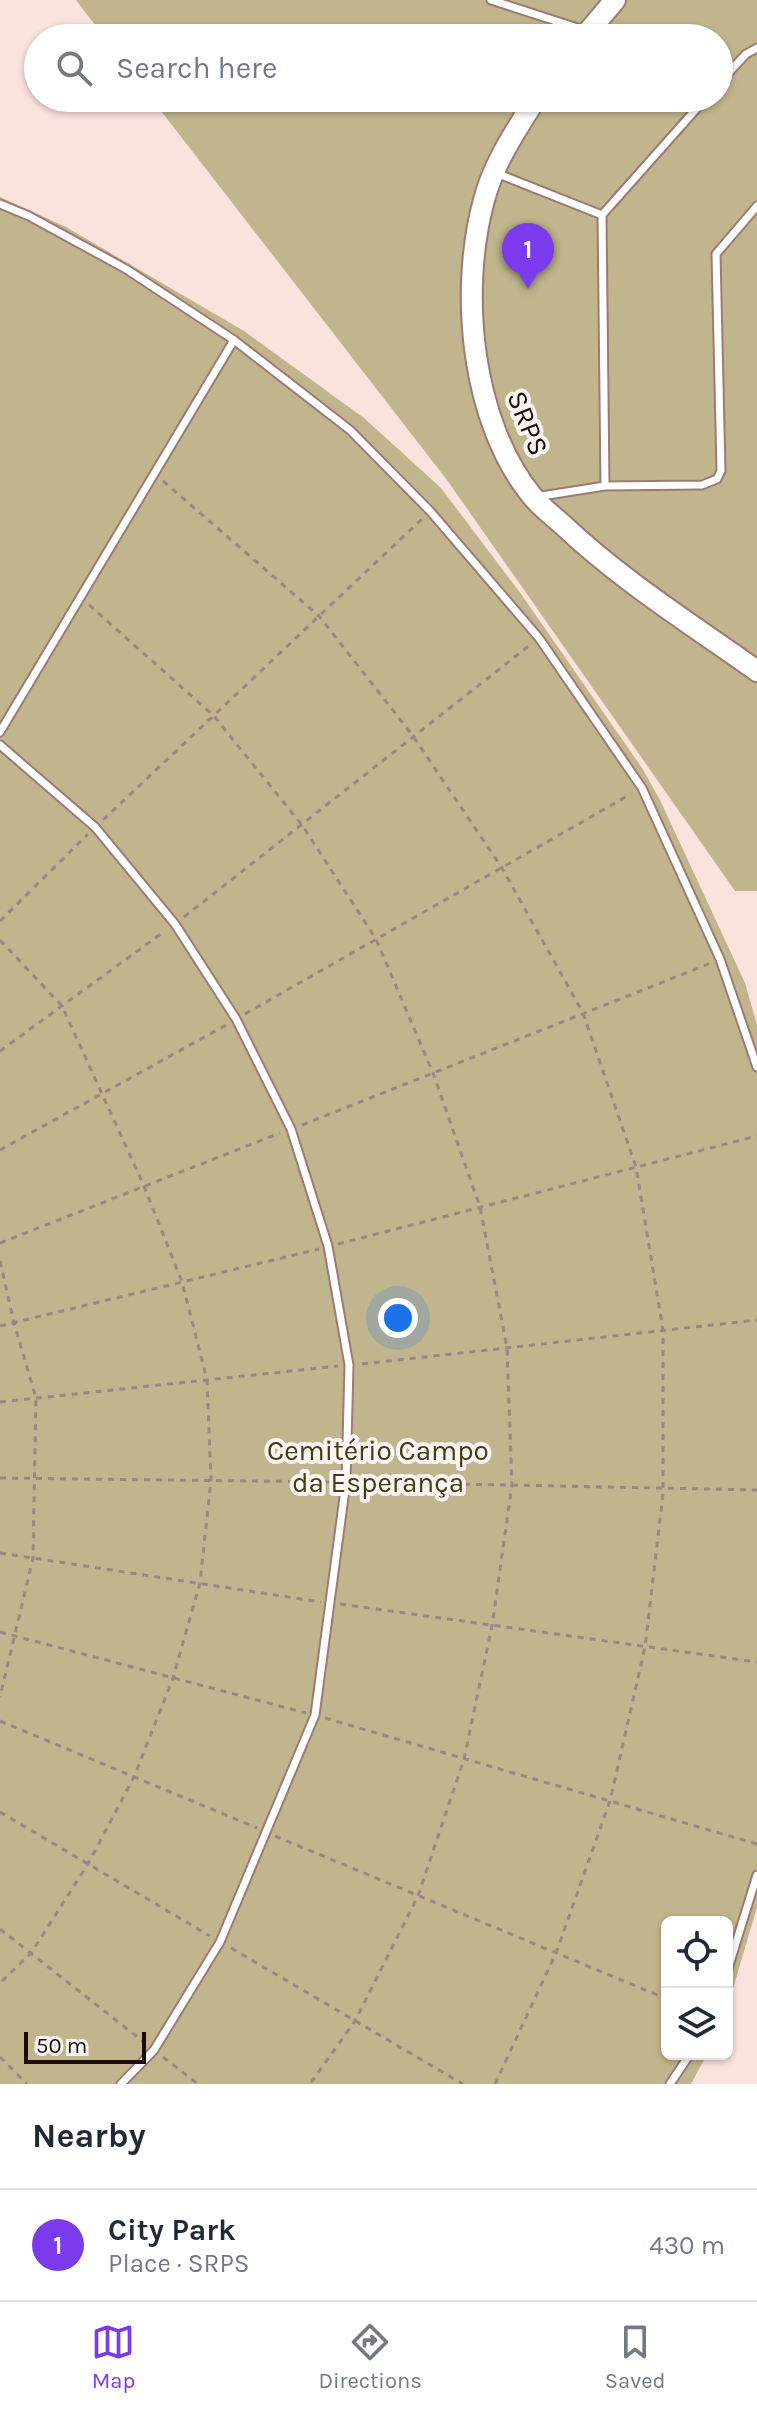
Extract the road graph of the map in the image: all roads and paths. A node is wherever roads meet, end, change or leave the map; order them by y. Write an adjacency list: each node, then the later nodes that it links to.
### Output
1 (491, 0): 3 (lane)
2 (615, 0): 4 (main road)
3 (556, 24)
4 (595, 24)
5 (757, 48): 6 (lane)
6 (733, 68)
7 (527, 112): 9 (main road, SRPS)
8 (694, 112): 12 (lane)
9 (494, 173): 12 (lane); 16 (main road, SRPS)
10 (0, 204): 13 (lane)
11 (757, 206): 15 (lane)
12 (602, 215): 15 (lane)
13 (234, 340): 14 (lane); 17 (lane)
14 (154, 474): 18 (lane); 19 (path)
15 (605, 486): 16 (lane)
16 (533, 497): 21 (main road, SRPS)
17 (430, 511): 19 (path); 20 (lane)
18 (81, 597): 22 (path); 23 (lane)
19 (319, 616): 22 (path); 24 (path)
20 (539, 638): 24 (path); 26 (lane)
21 (757, 671)
22 (213, 715): 27 (path); 28 (path)
23 (0, 732)
24 (413, 736): 27 (path); 29 (path)
25 (0, 745): 28 (lane)
26 (642, 788): 29 (path); 34 (lane)
27 (302, 825): 31 (path); 32 (path)
28 (95, 827): 30 (path); 31 (lane)
29 (502, 868): 32 (path); 36 (path)
30 (0, 921)
31 (175, 924): 35 (path); 37 (lane)
32 (376, 939): 37 (path); 40 (path)
33 (0, 940): 35 (path)
34 (720, 959): 36 (path); 39 (lane)
35 (62, 1006): 38 (path); 41 (path)
36 (583, 1013): 40 (path); 45 (path)
37 (236, 1019): 41 (path); 42 (lane)
38 (0, 1051)
39 (757, 1067)
40 (433, 1073): 42 (path); 47 (path)
41 (103, 1092): 44 (path); 46 (path)
42 (291, 1129): 46 (path); 49 (lane)
43 (757, 1136): 45 (path)
44 (0, 1150)
45 (636, 1167): 47 (path); 55 (path)
46 (144, 1186): 48 (path); 51 (path)
47 (480, 1207): 49 (path); 56 (path)
48 (0, 1243)
49 (328, 1246): 51 (path); 57 (lane)
50 (0, 1261): 53 (path)
51 (182, 1282): 53 (path); 58 (path)
52 (757, 1320): 55 (path)
53 (14, 1323): 54 (path); 59 (path)
54 (0, 1326)
55 (663, 1330): 56 (path); 66 (path)
56 (507, 1348): 57 (path); 65 (path)
57 (349, 1365): 58 (path); 64 (lane)
58 (207, 1380): 59 (path); 63 (path)
59 (36, 1398): 60 (path); 62 (path)
60 (0, 1402)
61 (0, 1478): 62 (path)
62 (34, 1478): 63 (path); 69 (path)
63 (211, 1480): 64 (path); 70 (path)
64 (346, 1482): 65 (path); 71 (lane)
65 (512, 1485): 66 (path); 72 (path)
66 (663, 1488): 67 (path); 75 (path)
67 (757, 1490)
68 (0, 1553): 69 (path)
69 (33, 1558): 70 (path); 74 (path)
70 (200, 1583): 71 (path); 77 (path)
71 (330, 1603): 72 (path); 79 (lane)
72 (492, 1626): 75 (path); 81 (path)
73 (0, 1632): 74 (path)
74 (16, 1636): 77 (path); 78 (path)
75 (645, 1647): 76 (path); 83 (path)
76 (757, 1662)
77 (173, 1678): 79 (path); 82 (path)
78 (0, 1697)
79 (315, 1715): 81 (path); 84 (lane)
80 (0, 1721): 82 (path)
81 (464, 1759): 83 (path); 87 (path)
82 (134, 1777): 84 (path); 89 (path)
83 (610, 1801): 85 (path); 90 (path)
84 (266, 1832): 87 (path); 94 (lane)
85 (757, 1844)
86 (757, 1875): 91 (lane)
87 (418, 1896): 90 (path); 100 (path)
88 (0, 1929): 89 (path)
89 (31, 1953): 92 (path); 94 (path)
90 (556, 1953): 93 (path); 101 (path)
91 (733, 1953)
92 (0, 1983)
93 (661, 1997)
94 (154, 2050): 98 (lane); 99 (path)
95 (0, 2057): 97 (path)
96 (686, 2060): 102 (lane)
97 (27, 2084)
98 (121, 2084)
99 (198, 2084)
100 (310, 2084)
101 (495, 2084)
102 (670, 2084)

